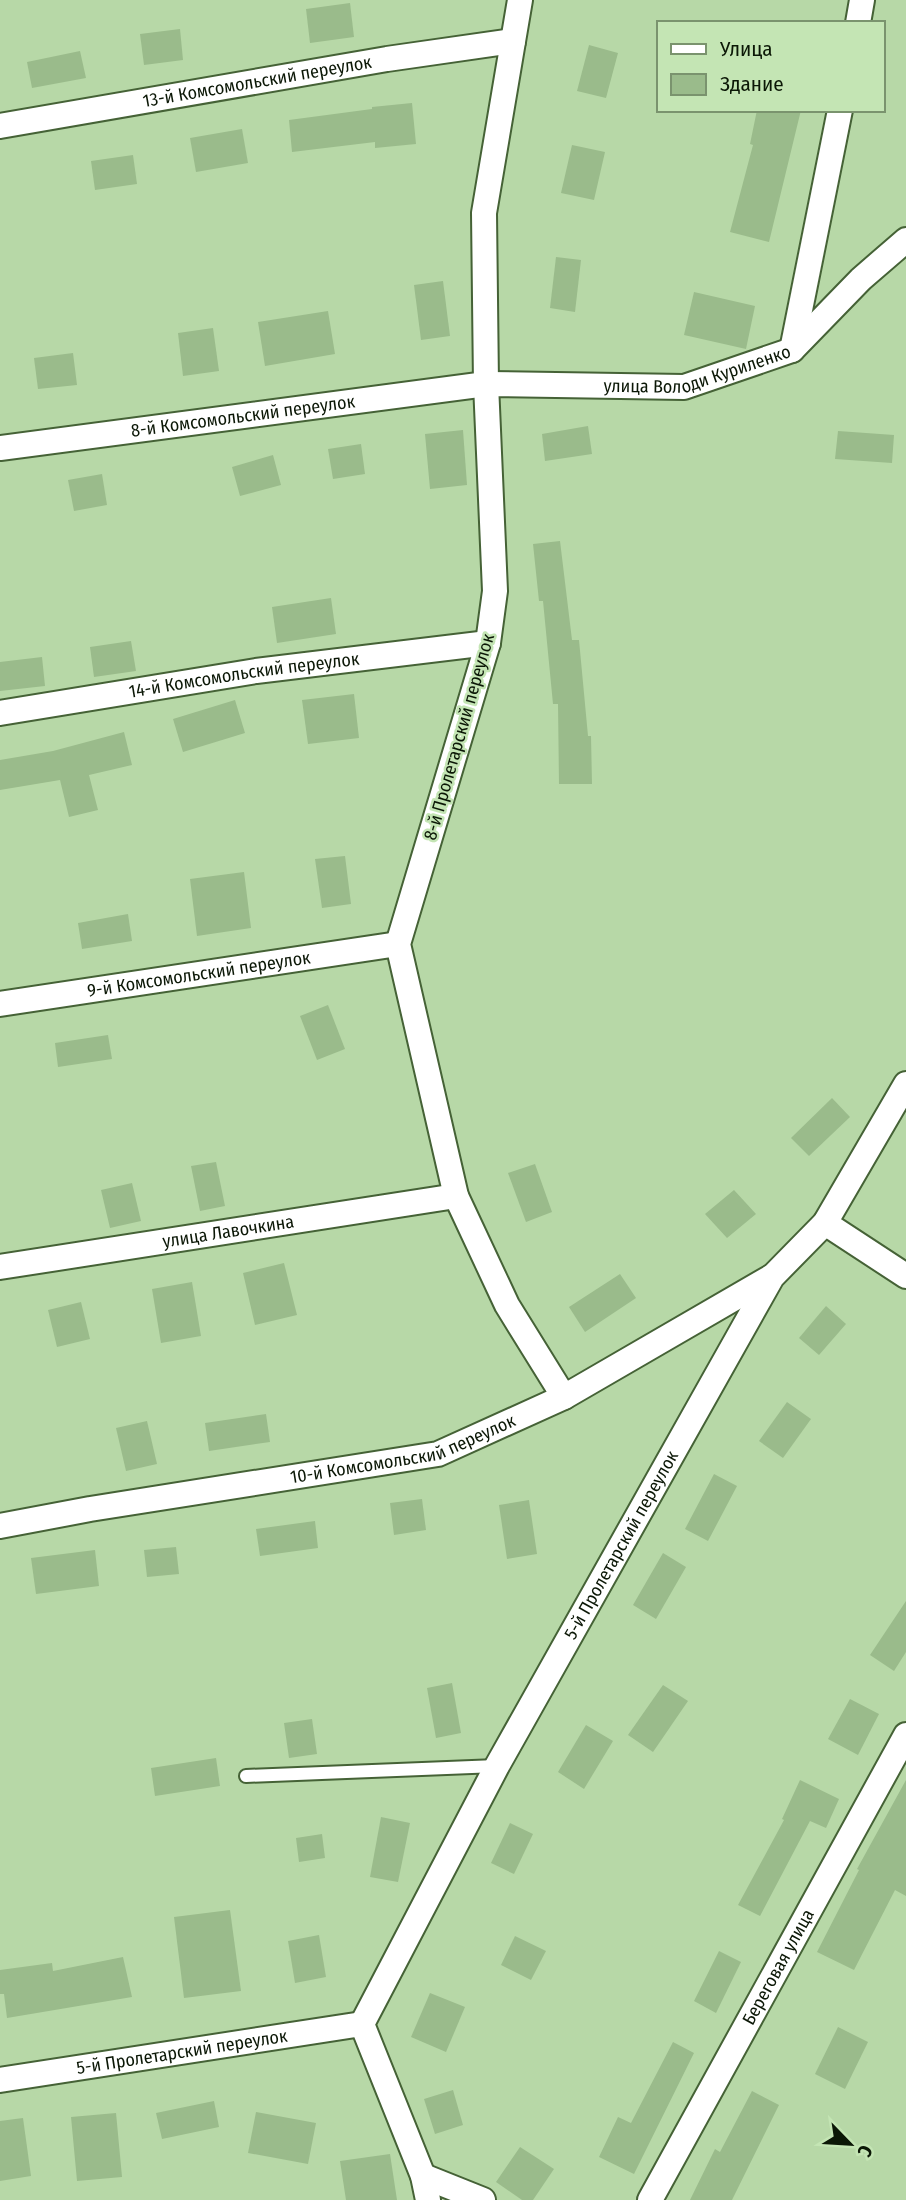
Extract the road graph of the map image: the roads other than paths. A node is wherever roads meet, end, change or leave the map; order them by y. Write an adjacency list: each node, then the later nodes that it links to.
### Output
1 (520, 0): 4 (street, 8-й Пролетарский переулок)
2 (862, 0): 3 (street)
3 (858, 21)
4 (513, 41): 6 (street, 13-й Комсомольский переулок); 9 (street, 8-й Пролетарский переулок)
5 (840, 112): 8 (street)
6 (0, 126)
7 (906, 240): 8 (street, улица Володи Куриленко)
8 (792, 350): 9 (street, улица Володи Куриленко)
9 (486, 384): 10 (street, 8-й Комсомольский переулок); 11 (street, 8-й Пролетарский переулок)
10 (0, 449)
11 (488, 643): 12 (street, 14-й Комсомольский переулок); 13 (street, 8-й Пролетарский переулок)
12 (0, 713)
13 (398, 944): 14 (street, 9-й Комсомольский переулок); 16 (street, 8-й Пролетарский переулок)
14 (0, 1004)
15 (906, 1084): 17 (street, 5-й Пролетарский переулок)
16 (456, 1196): 18 (street, улица Лавочкина); 21 (street, 8-й Пролетарский переулок)
17 (825, 1223): 19 (street); 20 (street, 5-й Пролетарский переулок)
18 (0, 1267)
19 (906, 1276)
20 (772, 1277): 21 (street, 10-й Комсомольский переулок); 24 (street, 5-й Пролетарский переулок)
21 (564, 1397): 22 (street, 10-й Комсомольский переулок)
22 (0, 1526)
23 (906, 1735): 30 (street, Береговая улица)
24 (497, 1766): 25 (lane); 26 (street, 5-й Пролетарский переулок)
25 (246, 1776)
26 (362, 2024): 27 (street, 5-й Пролетарский переулок); 28 (street)
27 (0, 2080)
28 (426, 2188): 29 (street)
29 (483, 2200)
30 (650, 2200)

